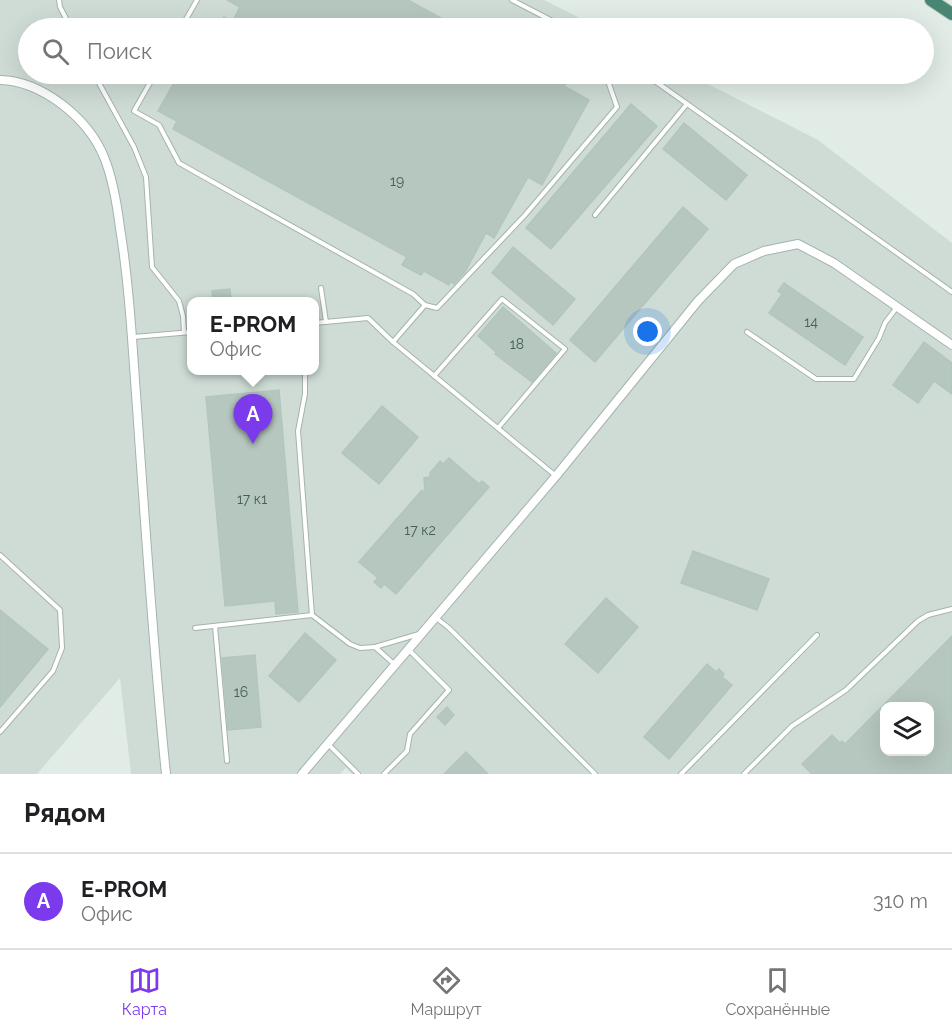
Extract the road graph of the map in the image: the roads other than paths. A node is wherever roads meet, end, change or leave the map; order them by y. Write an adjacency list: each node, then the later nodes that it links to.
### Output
1 (59, 0): 6 (lane)
2 (197, 0): 7 (lane)
3 (512, 0): 8 (lane)
4 (932, 0): 5 (highway)
5 (952, 14)
6 (66, 18)
7 (187, 18)
8 (547, 18)
9 (0, 80): 24 (street)
10 (99, 84): 22 (lane)
11 (149, 84): 18 (lane)
12 (609, 84): 18 (lane)
13 (659, 84): 14 (lane)
14 (687, 104): 15 (lane); 17 (lane)
15 (595, 215)
16 (321, 288): 20 (lane)
17 (952, 292)
18 (425, 305): 25 (lane)
19 (898, 307): 23 (lane); 26 (street); 30 (street)
20 (326, 322): 21 (lane); 25 (lane)
21 (319, 323)
22 (184, 332): 24 (lane)
23 (747, 332)
24 (132, 337): 45 (street)
25 (393, 342): 28 (lane)
26 (952, 345)
27 (305, 375): 33 (lane)
28 (434, 376): 29 (lane); 29 (lane)
29 (498, 428): 30 (lane)
30 (556, 476): 34 (street)
31 (0, 555): 42 (lane)
32 (952, 609): 51 (lane)
33 (312, 615): 35 (lane); 39 (lane)
34 (434, 616): 37 (street); 49 (lane)
35 (215, 626): 36 (lane); 44 (lane)
36 (195, 628)
37 (420, 633): 39 (lane); 40 (street)
38 (817, 635): 50 (lane)
39 (375, 647): 41 (lane)
40 (407, 648): 41 (street); 48 (lane)
41 (395, 664): 43 (street)
42 (0, 732)
43 (327, 743): 46 (street); 47 (lane)
44 (227, 761)
45 (166, 774)
46 (302, 774)
47 (358, 774)
48 (384, 774)
49 (595, 774)
50 (681, 774)
51 (744, 774)

